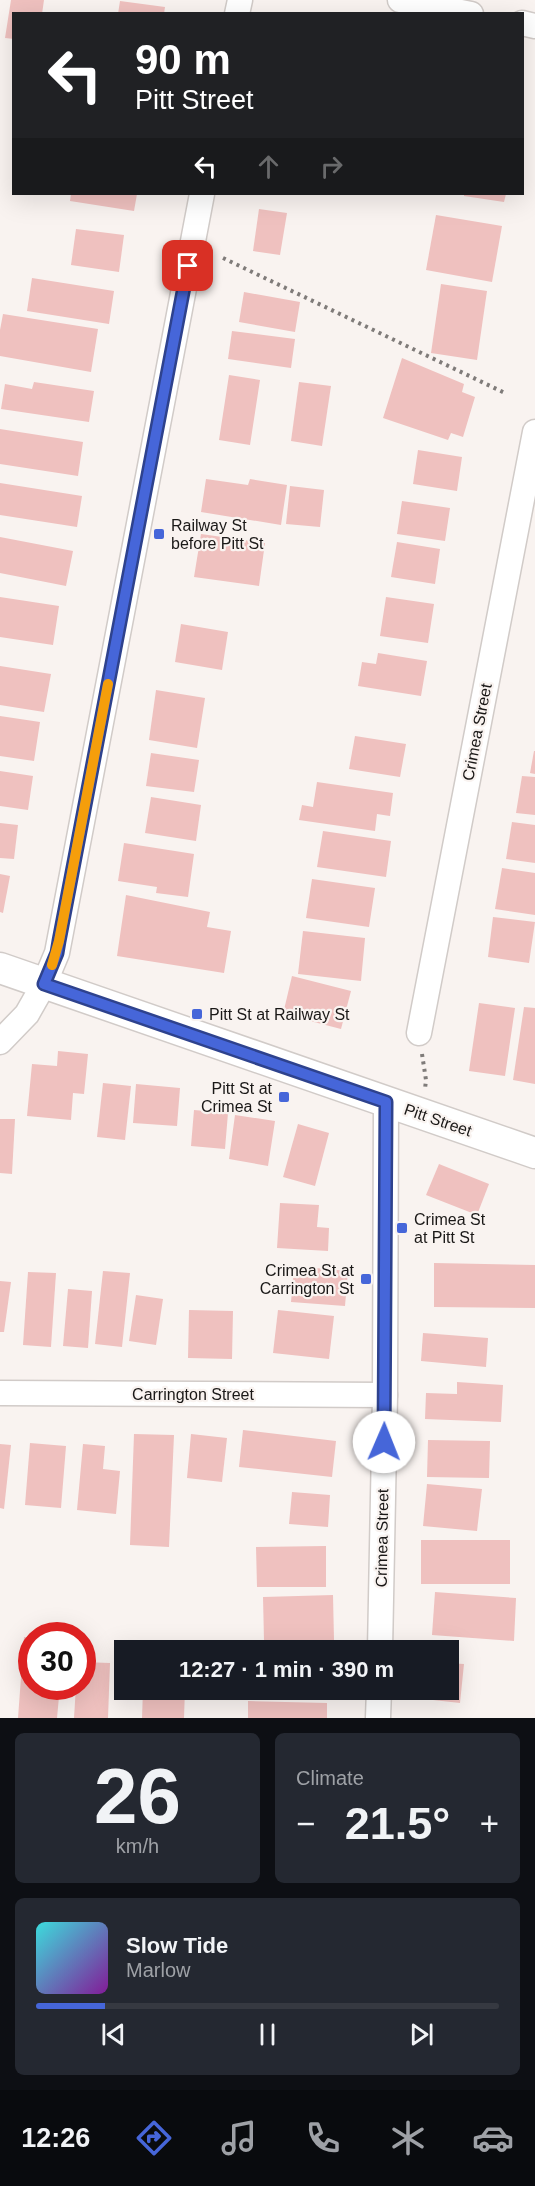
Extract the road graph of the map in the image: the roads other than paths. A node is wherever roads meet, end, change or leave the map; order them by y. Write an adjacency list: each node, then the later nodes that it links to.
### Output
1 (400, 0): 2 (street)
2 (461, 12)
3 (202, 195): 6 (street)
4 (535, 432): 7 (street, Crimea Street)
5 (0, 968): 6 (main road, Pitt Street)
6 (44, 984): 8 (street); 9 (main road, Pitt Street)
7 (419, 1033)
8 (0, 1042)
9 (386, 1102): 10 (main road, Pitt Street); 12 (street, Crimea Street)
10 (535, 1153)
11 (0, 1393): 12 (street, Carrington Street)
12 (385, 1395): 13 (street, Crimea Street)
13 (380, 1640)
14 (379, 1700): 15 (street)
15 (378, 1718)

